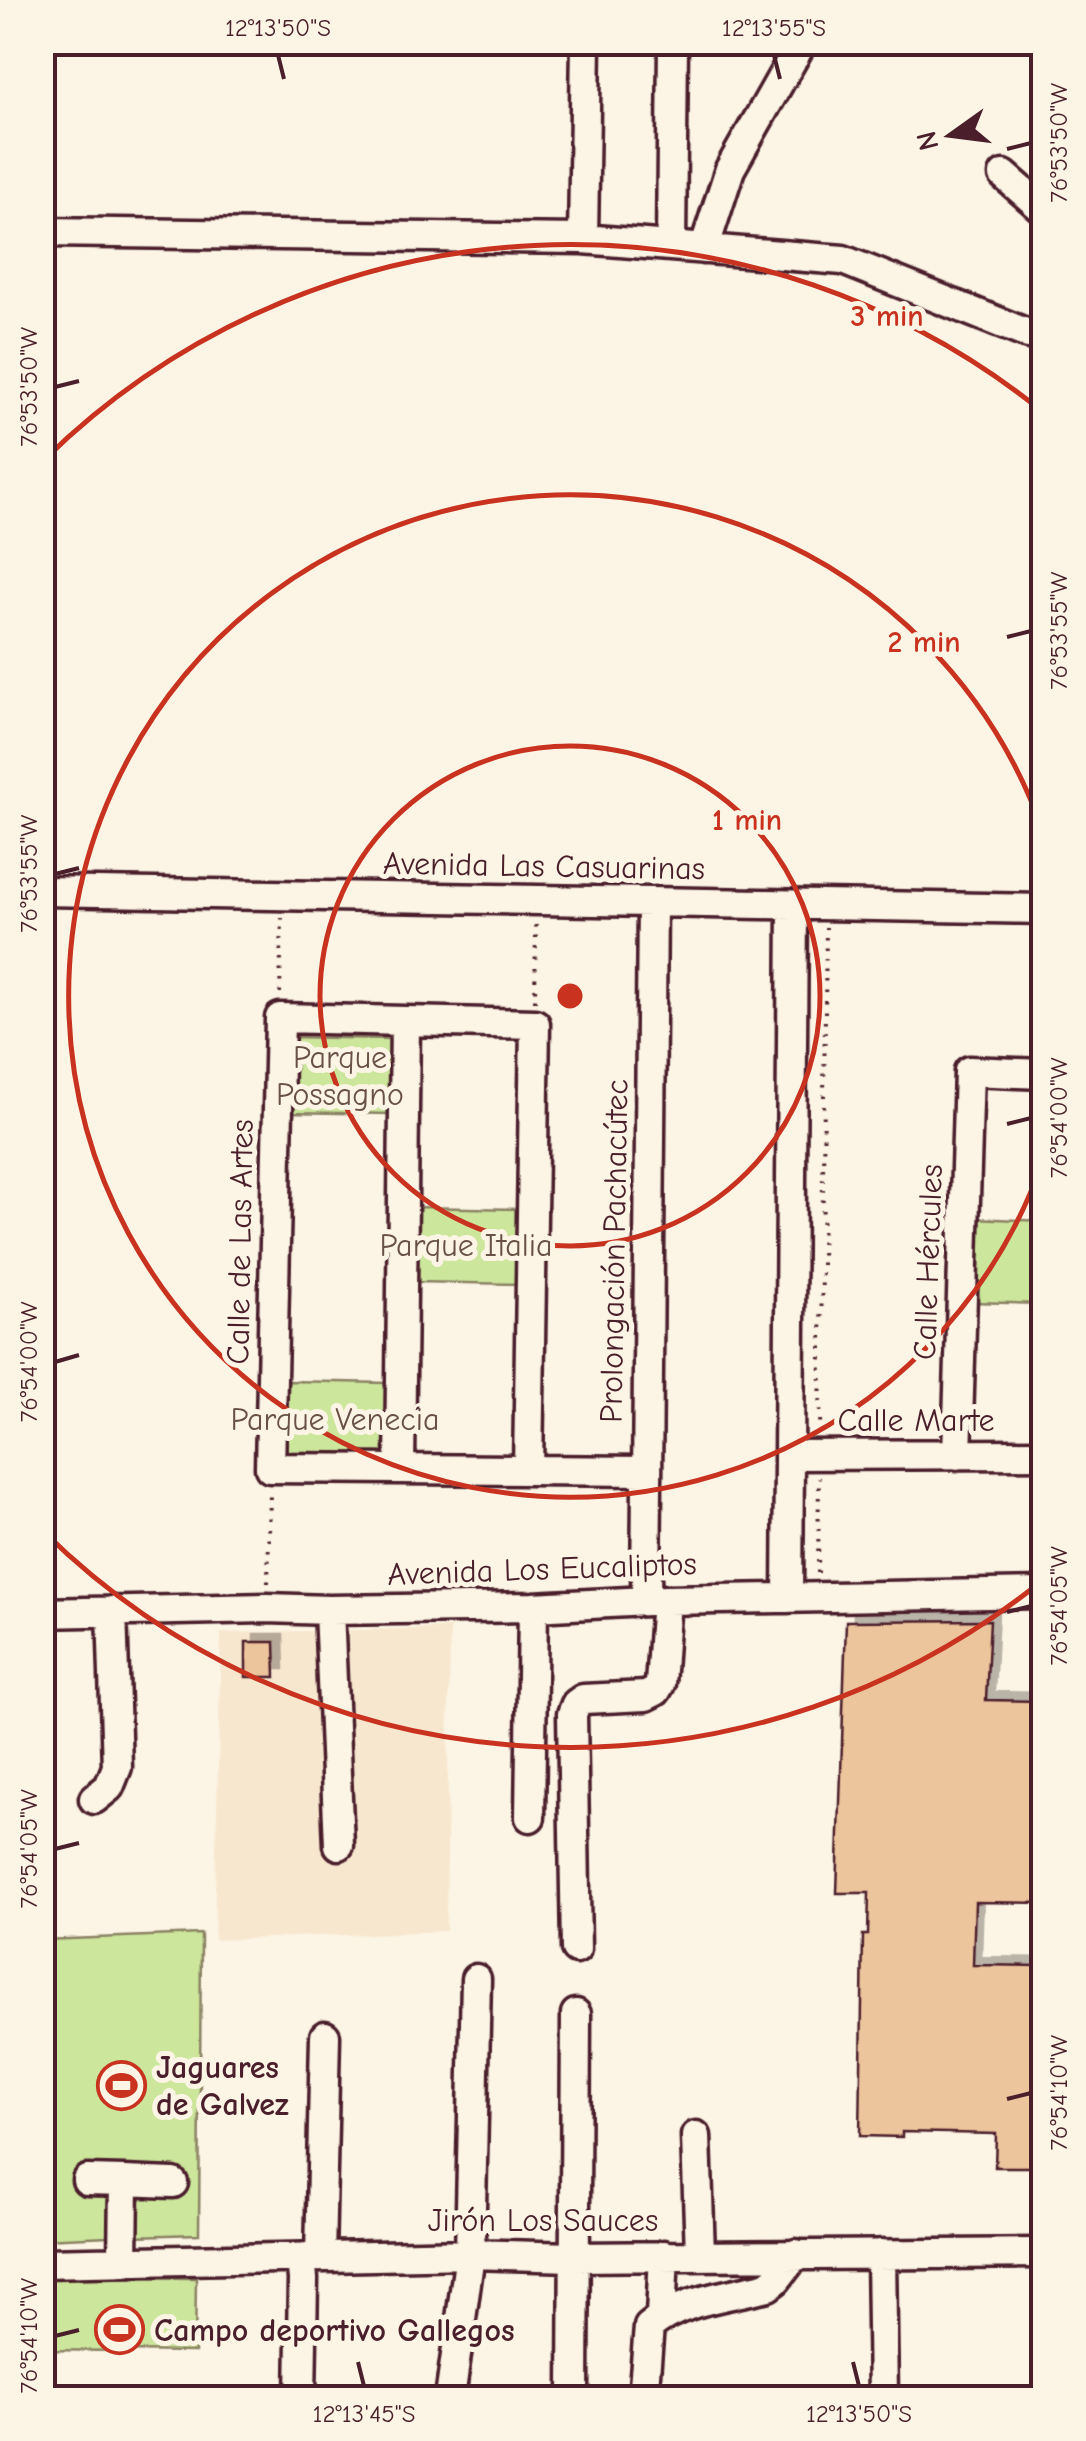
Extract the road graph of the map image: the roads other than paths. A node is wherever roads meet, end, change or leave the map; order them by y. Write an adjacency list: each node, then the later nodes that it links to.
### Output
1 (586, 42): 7 (street)
2 (802, 42): 9 (street)
3 (674, 43): 8 (street)
4 (1004, 175): 5 (street)
5 (1044, 210)
6 (42, 232): 7 (street)
7 (583, 238): 8 (street)
8 (671, 246): 9 (street)
9 (704, 249): 10 (street)
10 (1028, 334)
11 (42, 891): 12 (street, Avenida Las Casuarinas)
12 (652, 903): 13 (street, Avenida Las Casuarinas); 22 (street, Prolongación Pachacútec)
13 (793, 905): 14 (street, Avenida Las Casuarinas); 19 (street)
14 (1044, 910)
15 (405, 1021): 20 (street); 20 (street, Calle de Las Artes); 21 (street)
16 (1044, 1074): 17 (street, Calle Hércules)
17 (957, 1454): 18 (street, Calle Marte); 19 (street, Calle Marte)
18 (1044, 1454)
19 (790, 1455): 24 (street)
20 (400, 1469): 21 (street)
21 (528, 1470): 22 (street)
22 (647, 1471): 25 (street, Prolongación Pachacútec)
23 (1044, 1593): 24 (street, Avenida Los Eucaliptos)
24 (788, 1598): 25 (street, Avenida Los Eucaliptos)
25 (656, 1600): 26 (street, Avenida Los Eucaliptos); 33 (street, Prolongación Pachacútec)
26 (532, 1607): 27 (street, Avenida Los Eucaliptos); 31 (street)
27 (330, 1610): 28 (street, Avenida Los Eucaliptos); 32 (street)
28 (112, 1611): 29 (street, Avenida Los Eucaliptos); 30 (street)
29 (42, 1613)
30 (94, 1799)
31 (530, 1817)
32 (339, 1845)
33 (576, 1949)
34 (476, 1979): 41 (street)
35 (576, 2014): 47 (street)
36 (325, 2036): 48 (street)
37 (696, 2136): 42 (street)
38 (86, 2180): 39 (street)
39 (124, 2182): 40 (street); 49 (street)
40 (173, 2183)
41 (470, 2254): 47 (street, Jirón Los Sauces); 48 (street, Jirón Los Sauces); 53 (street)
42 (700, 2254): 43 (street, Jirón Los Sauces); 46 (street, Jirón Los Sauces)
43 (796, 2254): 44 (street, Jirón Los Sauces); 51 (street)
44 (881, 2254): 45 (street, Jirón Los Sauces); 56 (street)
45 (1044, 2254)
46 (664, 2255): 47 (street, Jirón Los Sauces); 51 (street)
47 (572, 2257): 54 (street)
48 (310, 2258): 49 (street, Jirón Los Sauces); 52 (street)
49 (123, 2261): 50 (street, Jirón Los Sauces)
50 (42, 2263)
51 (661, 2316): 55 (street)
52 (300, 2398)
53 (450, 2398)
54 (574, 2398)
55 (644, 2398)
56 (883, 2398)

